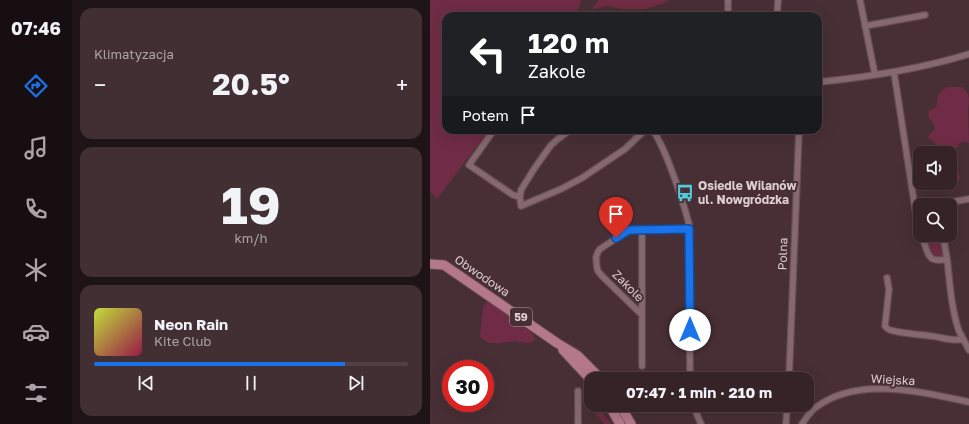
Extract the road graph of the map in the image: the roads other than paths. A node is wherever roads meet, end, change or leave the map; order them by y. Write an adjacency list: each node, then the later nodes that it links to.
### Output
1 (728, 0): 4 (street)
2 (778, 0): 5 (street)
3 (860, 0): 7 (street)
4 (728, 12)
5 (777, 12)
6 (925, 16): 7 (street)
7 (865, 26): 10 (street)
8 (969, 54): 9 (street)
9 (894, 72): 10 (street); 18 (street)
10 (875, 74): 11 (street)
11 (822, 82)
12 (491, 134): 17 (street)
13 (565, 134): 17 (street)
14 (641, 134): 17 (street)
15 (655, 134): 21 (street)
16 (799, 134): 35 (street, Polna)
17 (520, 197)
18 (915, 198)
19 (969, 199): 20 (street)
20 (957, 201)
21 (689, 229): 22 (street, Zakole); 34 (street)
22 (642, 230): 28 (street); 28 (street, Zakole)
23 (924, 242): 25 (street)
24 (944, 242): 25 (street)
25 (947, 259): 29 (street)
26 (430, 264): 30 (main road, Obwodowa / 59)
27 (887, 278): 29 (street)
28 (642, 315): 32 (street)
29 (963, 339): 31 (street)
30 (557, 343): 33 (main road, Obwodowa / 59); 36 (main road, Obwodowa / 59)
31 (969, 350)
32 (642, 366)
33 (594, 372)
34 (690, 372)
35 (789, 372)
36 (584, 373)
37 (578, 391): 43 (street)
38 (969, 402): 48 (street, Wiejska)
39 (613, 412): 44 (main road)
40 (624, 412): 45 (main road)
41 (696, 412): 46 (street)
42 (787, 412): 47 (street)
43 (578, 424)
44 (620, 424)
45 (631, 424)
46 (701, 424)
47 (786, 424)
48 (802, 424)

